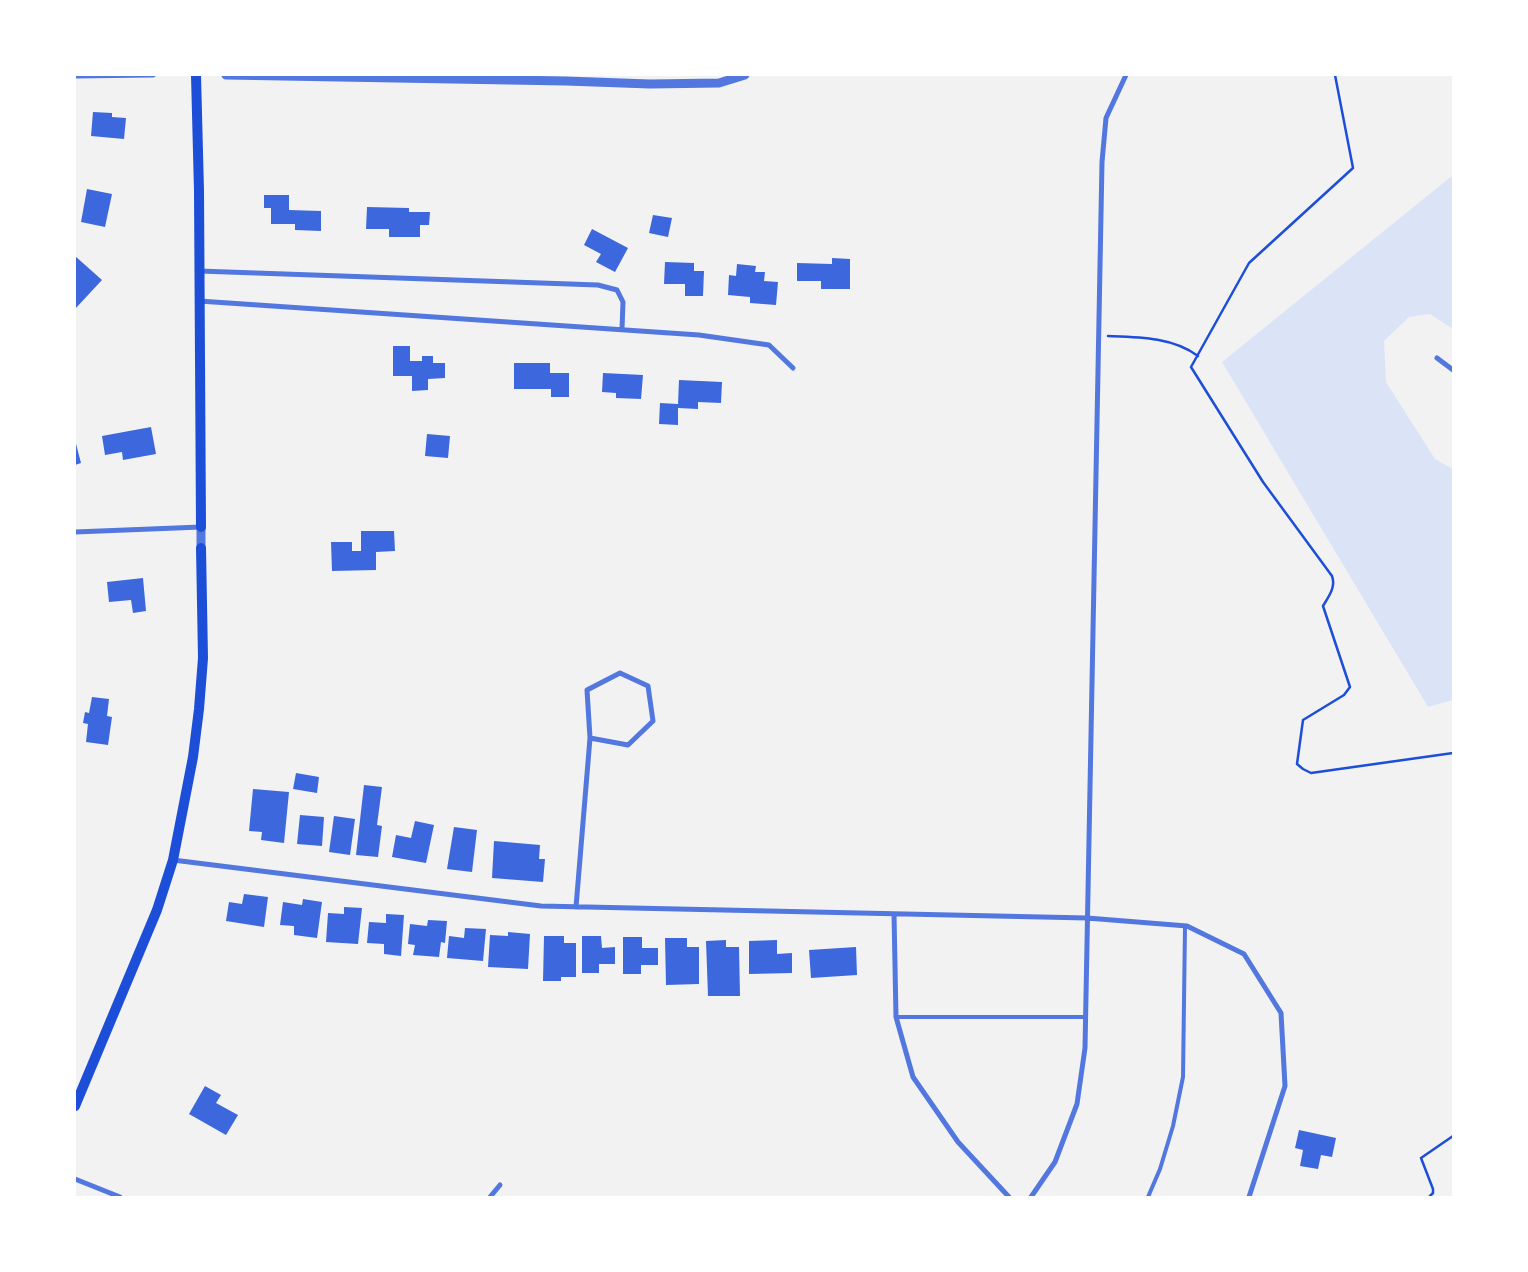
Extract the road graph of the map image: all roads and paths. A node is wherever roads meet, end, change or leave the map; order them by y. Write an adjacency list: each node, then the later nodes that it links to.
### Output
1 (153, 75): 7 (street)
2 (196, 75): 8 (main road)
3 (226, 75): 4 (street)
4 (745, 75)
5 (1126, 75): 11 (street)
6 (1335, 75): 12 (path)
7 (75, 76)
8 (199, 271): 9 (main road); 10 (street)
9 (199, 301): 10 (street); 16 (main road)
10 (622, 330): 14 (street)
11 (1099, 336): 12 (path); 24 (street)
12 (1198, 356): 20 (path)
13 (1437, 358): 15 (street)
14 (794, 368)
15 (1453, 370)
16 (201, 527): 17 (street); 18 (street)
17 (75, 532)
18 (202, 548): 21 (main road)
19 (590, 738): 19 (street); 22 (street)
20 (1453, 753)
21 (173, 860): 22 (street); 28 (main road)
22 (576, 907): 23 (street)
23 (894, 914): 24 (street); 26 (street)
24 (1087, 918): 25 (street); 27 (street)
25 (1185, 926): 36 (lane); 37 (street)
26 (896, 1017): 27 (lane); 34 (street)
27 (1086, 1018): 35 (street)
28 (75, 1106)
29 (1453, 1136): 38 (path)
30 (75, 1179): 32 (street)
31 (500, 1185): 33 (street)
32 (120, 1197)
33 (490, 1197)
34 (1009, 1197)
35 (1031, 1197)
36 (1148, 1197)
37 (1249, 1197)
38 (1429, 1197)

